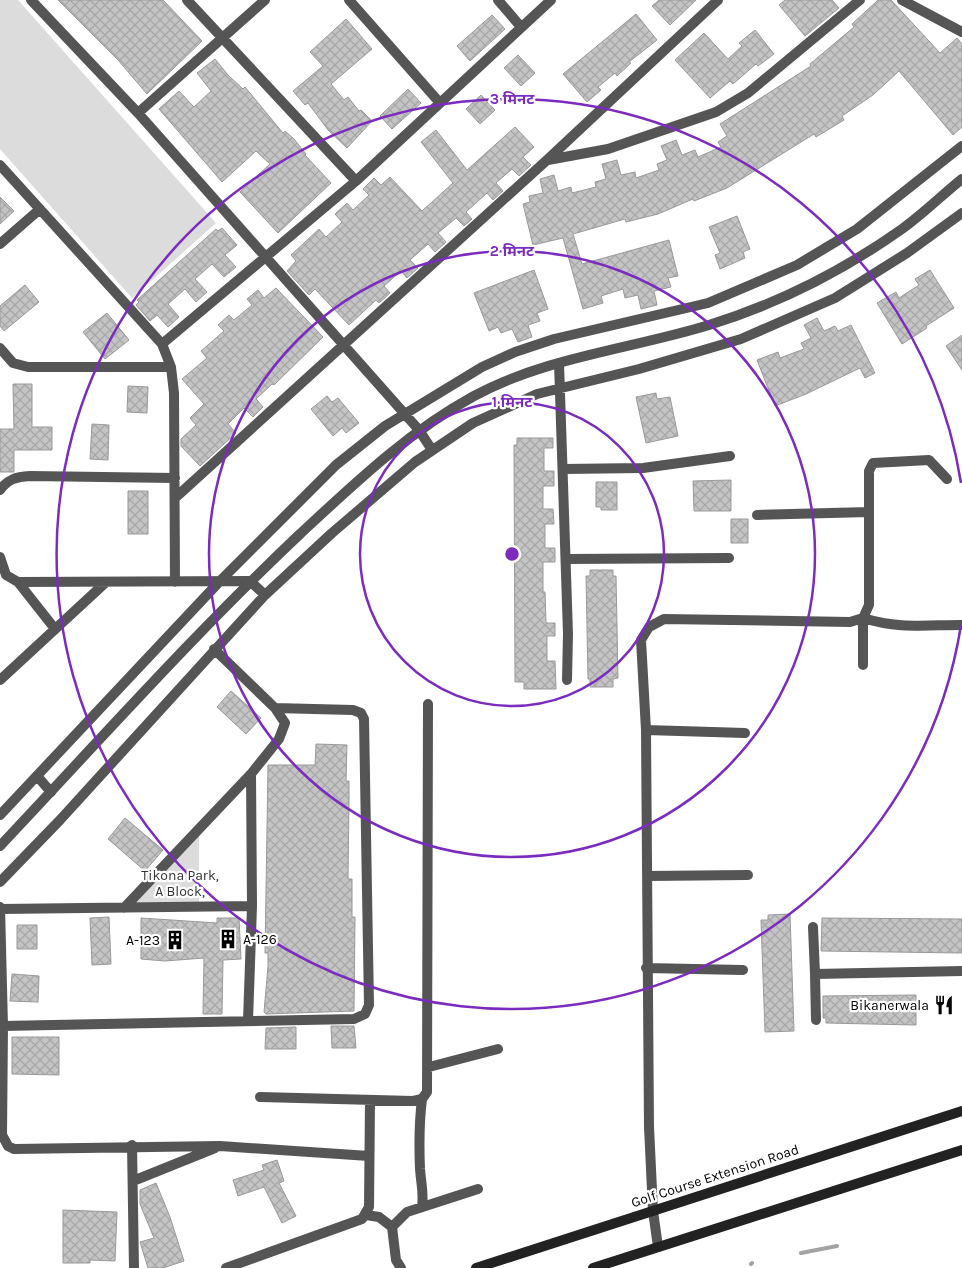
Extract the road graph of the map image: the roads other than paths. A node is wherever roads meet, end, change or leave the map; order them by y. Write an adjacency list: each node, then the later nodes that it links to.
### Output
1 (31, 0): 14 (street)
2 (187, 0): 12 (street)
3 (265, 0): 12 (street)
4 (349, 0): 13 (street)
5 (498, 0): 10 (street)
6 (551, 0): 10 (street)
7 (718, 0): 16 (street)
8 (860, 0): 16 (street)
9 (902, 0): 11 (street)
10 (521, 27): 13 (street)
11 (962, 32)
12 (221, 38): 14 (street); 19 (street)
13 (440, 103): 19 (street)
14 (138, 113): 23 (street)
15 (962, 146): 30 (street)
16 (547, 160): 25 (street)
17 (0, 165): 20 (street)
18 (962, 179): 27 (street)
19 (356, 181): 23 (street)
20 (40, 209): 22 (street); 24 (street)
21 (962, 213): 29 (street)
22 (0, 244)
23 (267, 256): 24 (street); 25 (street)
24 (162, 344): 28 (street)
25 (342, 345): 30 (street); 38 (street)
26 (0, 348): 28 (street)
27 (559, 363): 29 (street); 31 (street)
28 (171, 367): 35 (street)
29 (560, 390): 32 (street); 34 (street)
30 (404, 414): 31 (street); 44 (street)
31 (418, 430): 32 (street); 45 (street)
32 (432, 450): 49 (street)
33 (730, 456): 34 (street)
34 (564, 469): 43 (street)
35 (175, 478): 37 (street); 38 (street)
36 (947, 479): 39 (street)
37 (0, 490)
38 (175, 498): 47 (street)
39 (869, 512): 40 (street); 50 (street)
40 (757, 515)
41 (0, 556): 46 (street)
42 (729, 558): 43 (street)
43 (566, 559): 56 (street)
44 (220, 581): 45 (street); 47 (street); 62 (street)
45 (250, 581): 49 (street); 63 (street)
46 (18, 582): 48 (street); 52 (street)
47 (175, 582): 48 (street)
48 (105, 583): 52 (street)
49 (265, 595): 53 (street)
50 (863, 618): 51 (street); 54 (street); 59 (street)
51 (962, 625)
52 (55, 629): 55 (street)
53 (214, 650): 58 (street); 68 (street)
54 (863, 665)
55 (0, 680)
56 (567, 680)
57 (428, 704): 82 (street)
58 (275, 708): 61 (street); 78 (street)
59 (646, 730): 60 (street); 67 (street)
60 (746, 733)
61 (251, 774): 69 (street); 71 (street)
62 (37, 776): 63 (street); 64 (street)
63 (51, 792): 65 (street)
64 (0, 814)
65 (0, 846)
66 (748, 875): 67 (street)
67 (647, 876): 73 (street)
68 (0, 882)
69 (252, 906): 71 (street); 78 (street)
70 (0, 908): 71 (street); 75 (street)
71 (124, 908)
72 (812, 927): 77 (street)
73 (646, 968): 74 (street); 94 (street)
74 (743, 970)
75 (1, 971): 80 (street)
76 (962, 971): 77 (street)
77 (815, 974): 79 (street)
78 (248, 1020): 80 (street)
79 (816, 1020)
80 (3, 1026): 87 (street)
81 (498, 1049): 82 (street)
82 (429, 1067): 84 (street)
83 (260, 1098): 85 (street)
84 (422, 1099): 85 (street); 93 (street)
85 (370, 1101): 90 (street)
86 (962, 1111): 94 (main road, Golf Course Extension Road)
87 (132, 1145): 88 (street); 91 (street)
88 (220, 1146): 90 (street); 91 (street)
89 (962, 1150): 97 (main road)
90 (369, 1156): 95 (street)
91 (133, 1181): 98 (street)
92 (478, 1189): 93 (street)
93 (422, 1207): 96 (street)
94 (653, 1211): 97 (street); 101 (main road, Golf Course Extension Road)
95 (366, 1215): 96 (street); 99 (street)
96 (392, 1227): 100 (street)
97 (658, 1247): 102 (main road)
98 (134, 1268)
99 (226, 1268)
100 (401, 1268)
101 (476, 1268)
102 (593, 1268)

